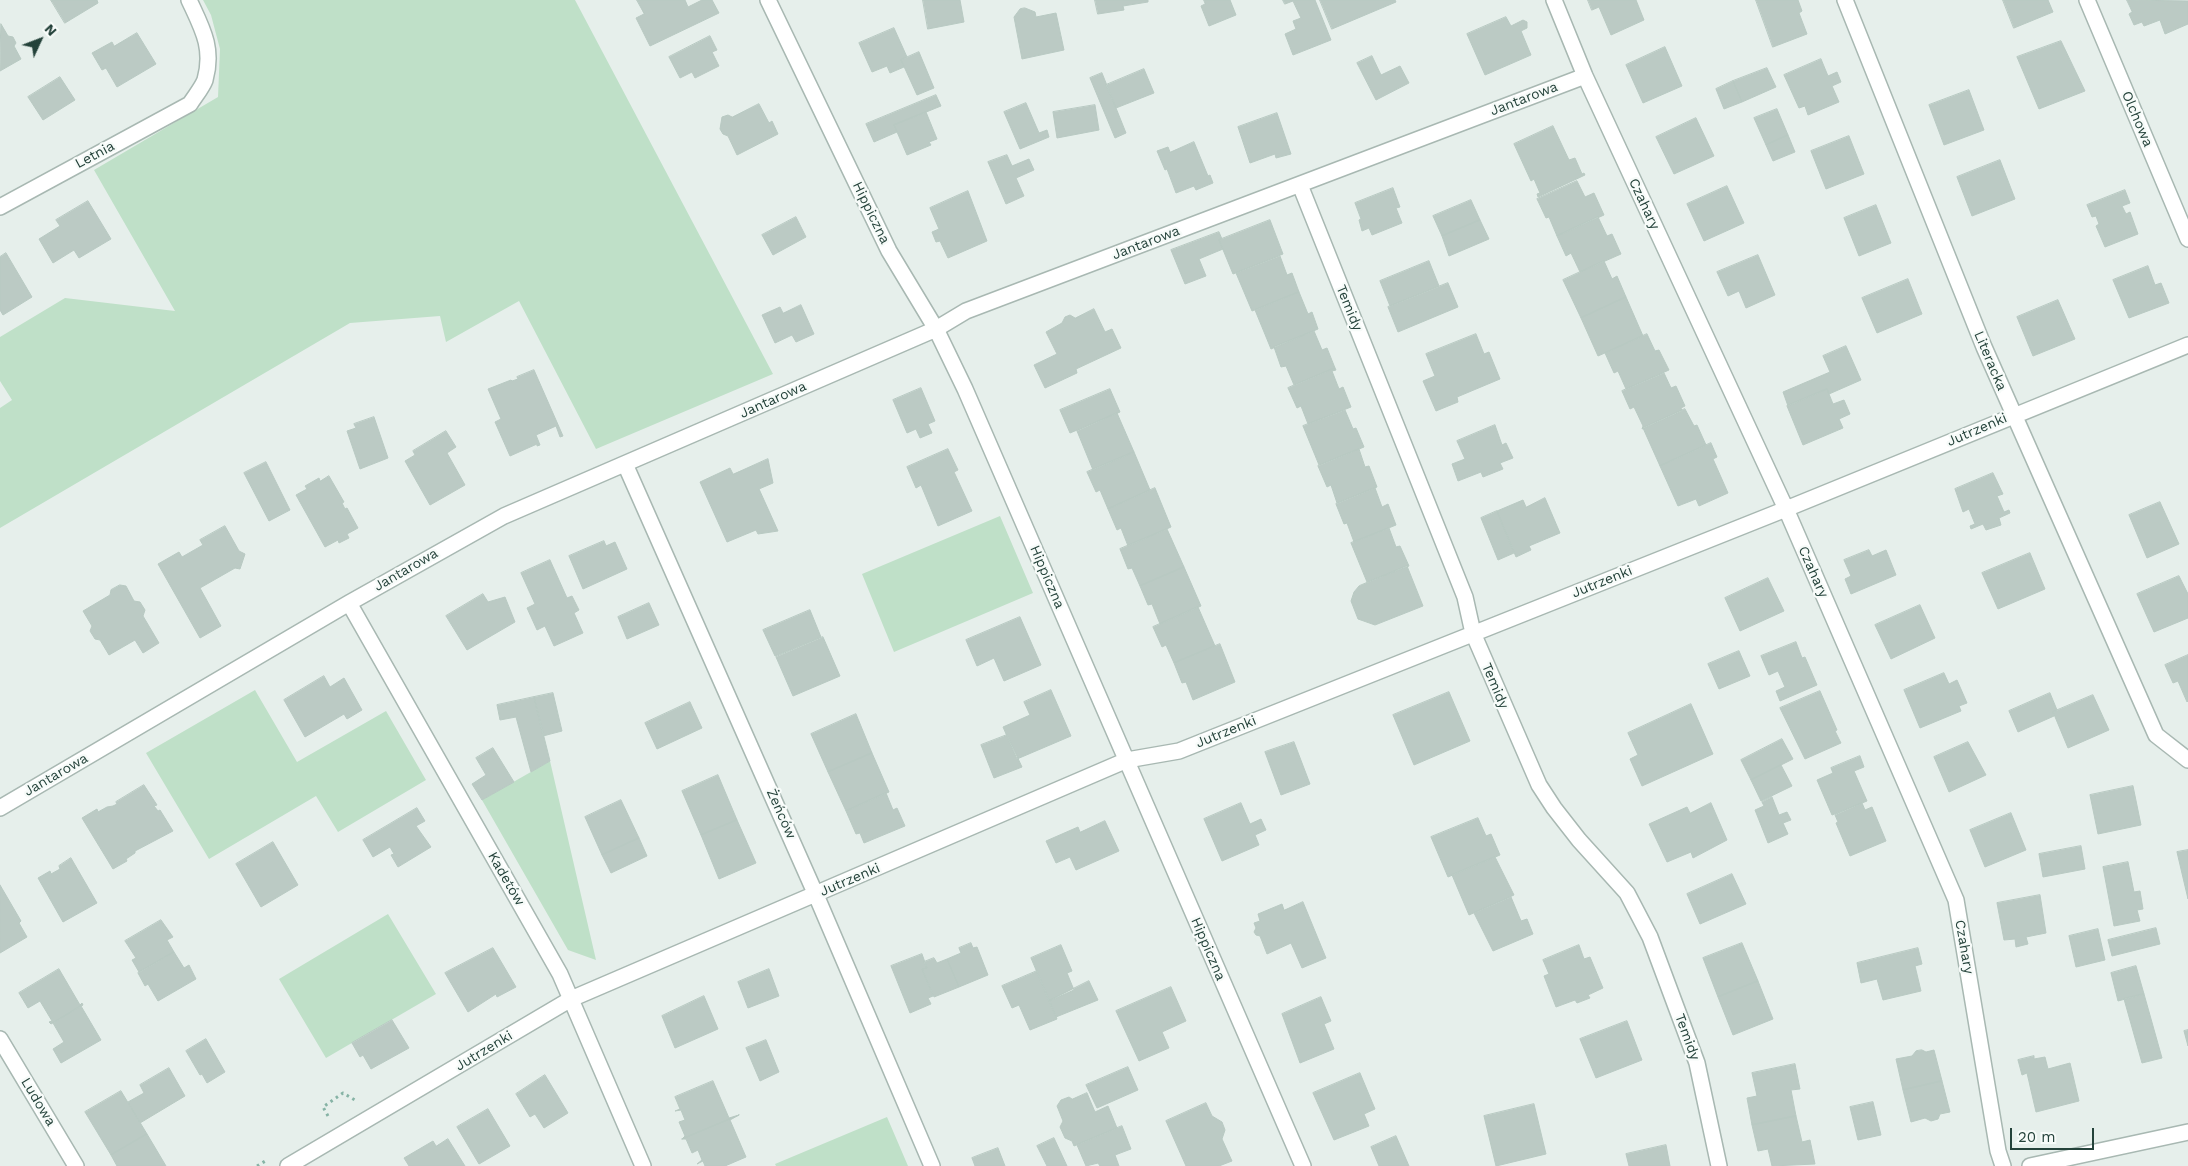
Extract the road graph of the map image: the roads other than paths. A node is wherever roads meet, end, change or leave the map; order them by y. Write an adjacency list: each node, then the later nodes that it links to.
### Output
1 (189, 0): 8 (street, Letnia)
2 (768, 0): 10 (street, Hippiczna)
3 (1554, 0): 6 (street, Czahary)
4 (1845, 0): 12 (street, Literacka)
5 (2087, 0): 9 (street, Olchowa)
6 (1585, 76): 7 (street, Jantarowa); 14 (street, Czahary)
7 (1300, 185): 10 (street, Jantarowa); 16 (street, Temidy)
8 (0, 207)
9 (2188, 239)
10 (936, 329): 13 (street, Jantarowa); 17 (street, Hippiczna)
11 (2188, 345): 12 (street, Jutrzenki)
12 (2014, 415): 14 (street, Jutrzenki); 18 (street, Literacka)
13 (625, 464): 15 (street, Jantarowa); 20 (street, Żeńców)
14 (1786, 509): 16 (street, Jutrzenki); 30 (street, Czahary)
15 (349, 603): 19 (street, Jantarowa); 21 (street, Kadetów)
16 (1473, 633): 17 (street, Jutrzenki); 29 (street, Temidy)
17 (1126, 760): 20 (street, Jutrzenki); 28 (street, Hippiczna)
18 (2188, 760)
19 (0, 808)
20 (816, 895): 21 (street, Jutrzenki); 27 (street, Żeńców)
21 (571, 999): 25 (street, Jutrzenki); 26 (street, Kadetów)
22 (0, 1039): 24 (street, Ludowa)
23 (2188, 1132): 31 (street)
24 (76, 1166)
25 (288, 1166)
26 (643, 1166)
27 (932, 1166)
28 (1302, 1166)
29 (1719, 1166)
30 (2003, 1166)
31 (2030, 1166)

